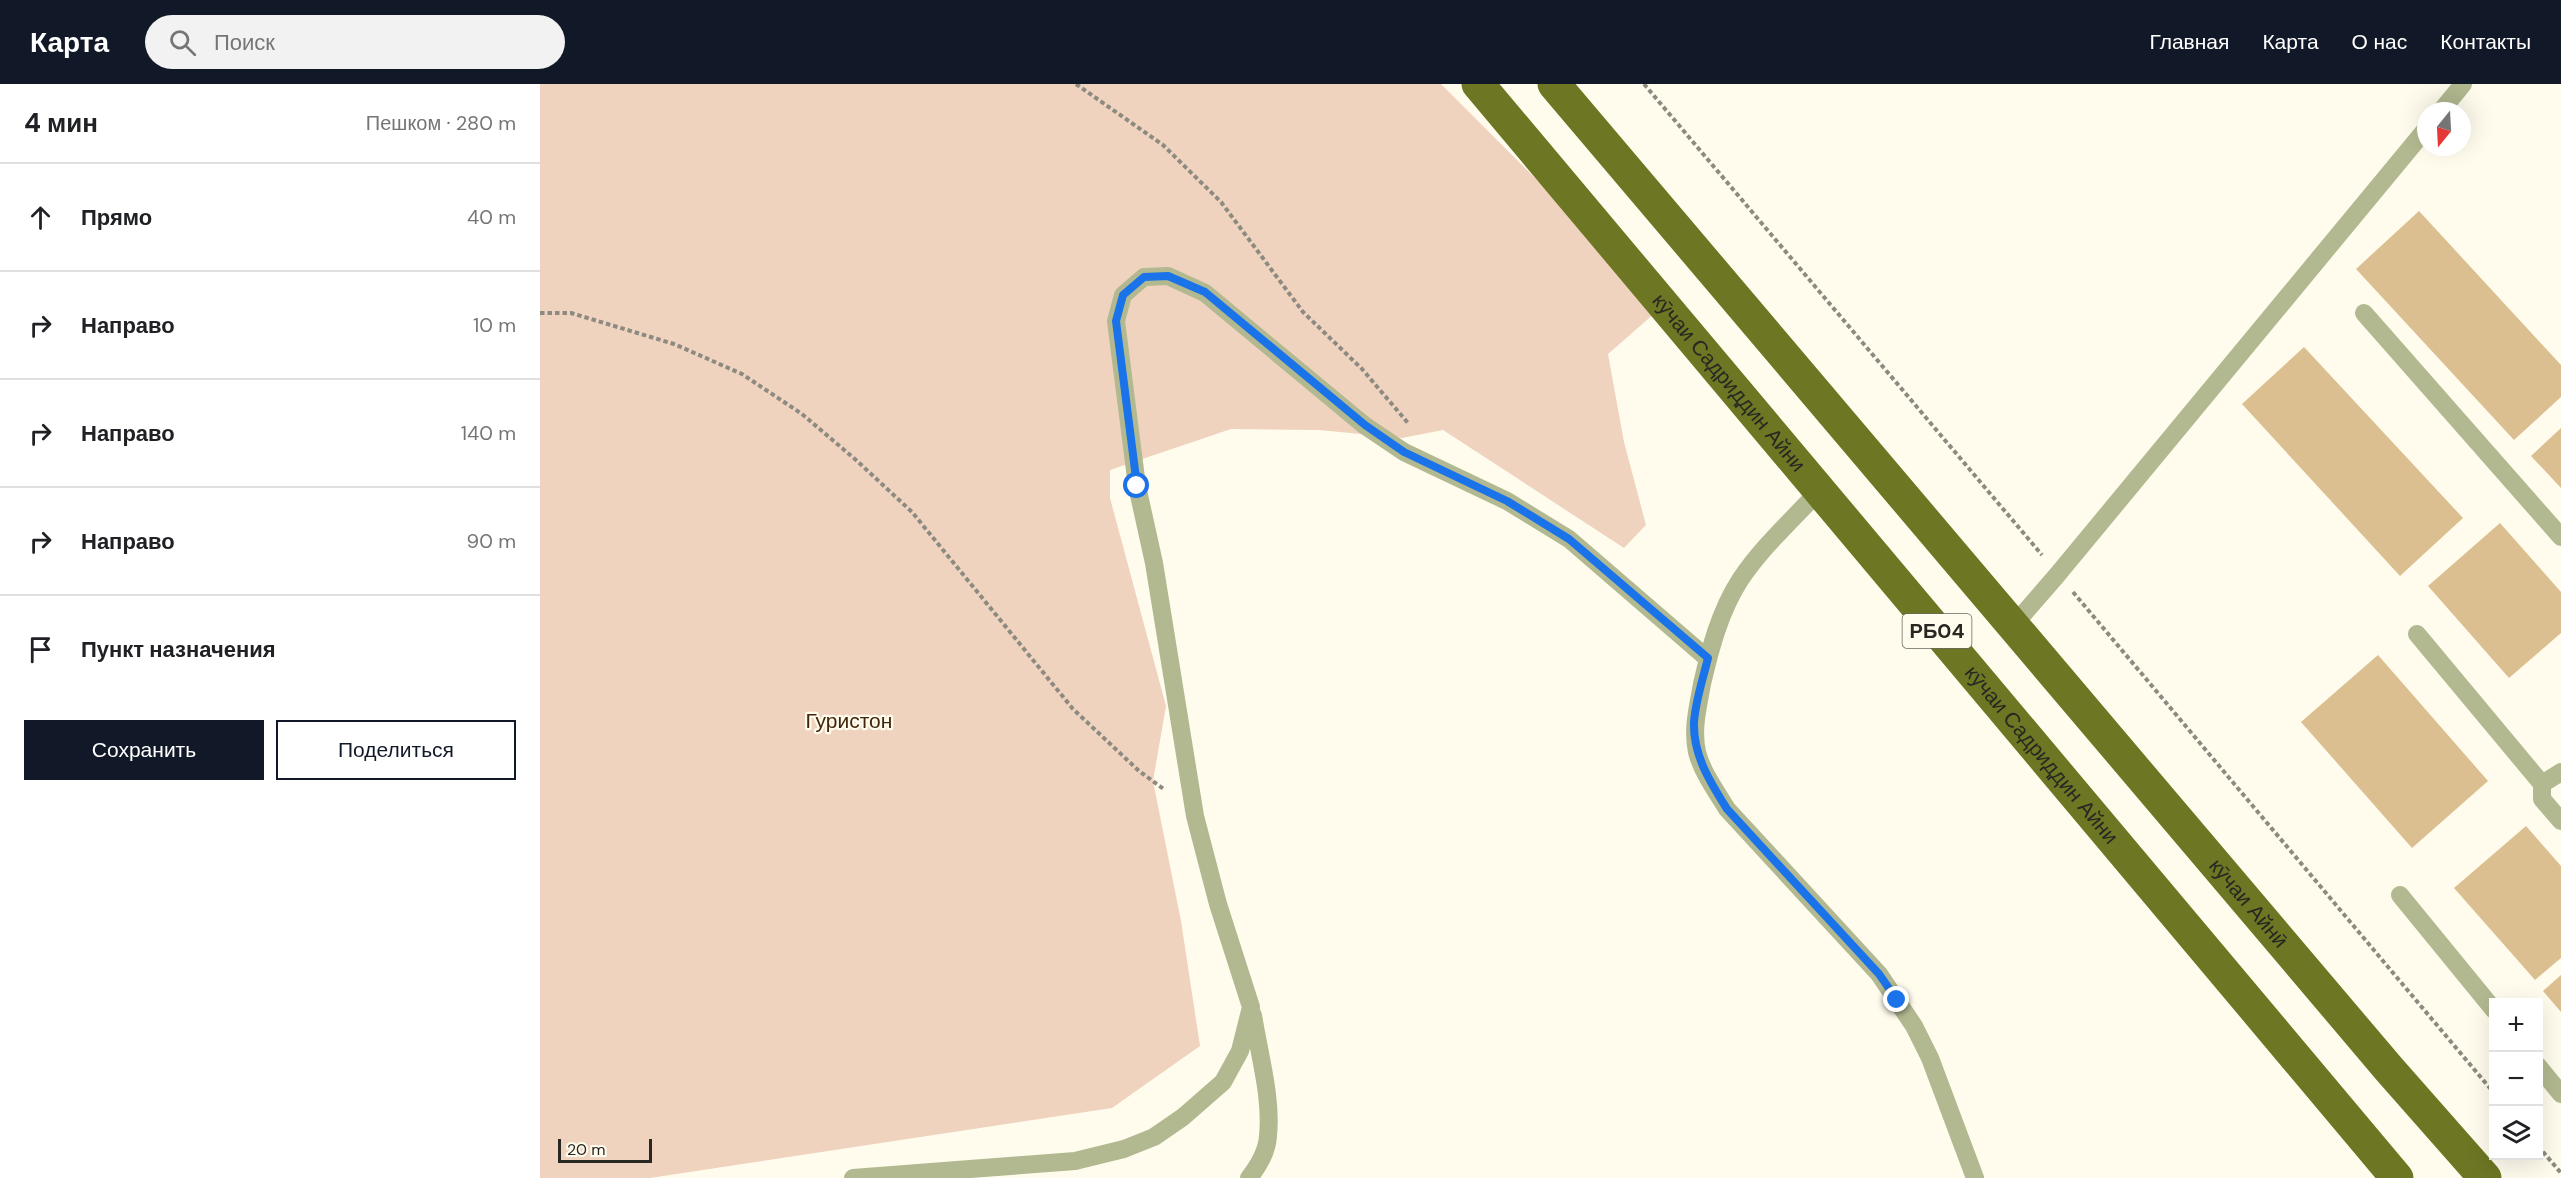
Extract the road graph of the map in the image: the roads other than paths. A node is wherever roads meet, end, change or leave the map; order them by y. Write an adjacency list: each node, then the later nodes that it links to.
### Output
1 (1478, 84): 7 (highway, кӯчаи Садриддин Айни / РБ04)
2 (1554, 84): 9 (highway, РБ04)
3 (2463, 84): 4 (lane)
4 (2448, 102)
5 (2417, 140): 9 (lane)
6 (2364, 313): 8 (lane)
7 (1819, 491): 11 (lane); 23 (highway, кӯчаи Садриддин Айни / РБ04)
8 (2561, 537)
9 (2013, 626): 24 (highway, кӯчаи Айнӣ / РБ04)
10 (2417, 634): 13 (lane)
11 (1708, 658): 17 (lane); 22 (lane)
12 (2561, 772): 13 (lane)
13 (2542, 784): 14 (lane)
14 (2561, 821)
15 (2400, 895): 16 (lane)
16 (2489, 1005)
17 (1251, 1007): 20 (lane); 21 (lane)
18 (2543, 1072): 19 (lane)
19 (2561, 1094)
20 (853, 1178)
21 (1250, 1178)
22 (1975, 1178)
23 (2397, 1178)
24 (2485, 1178)

